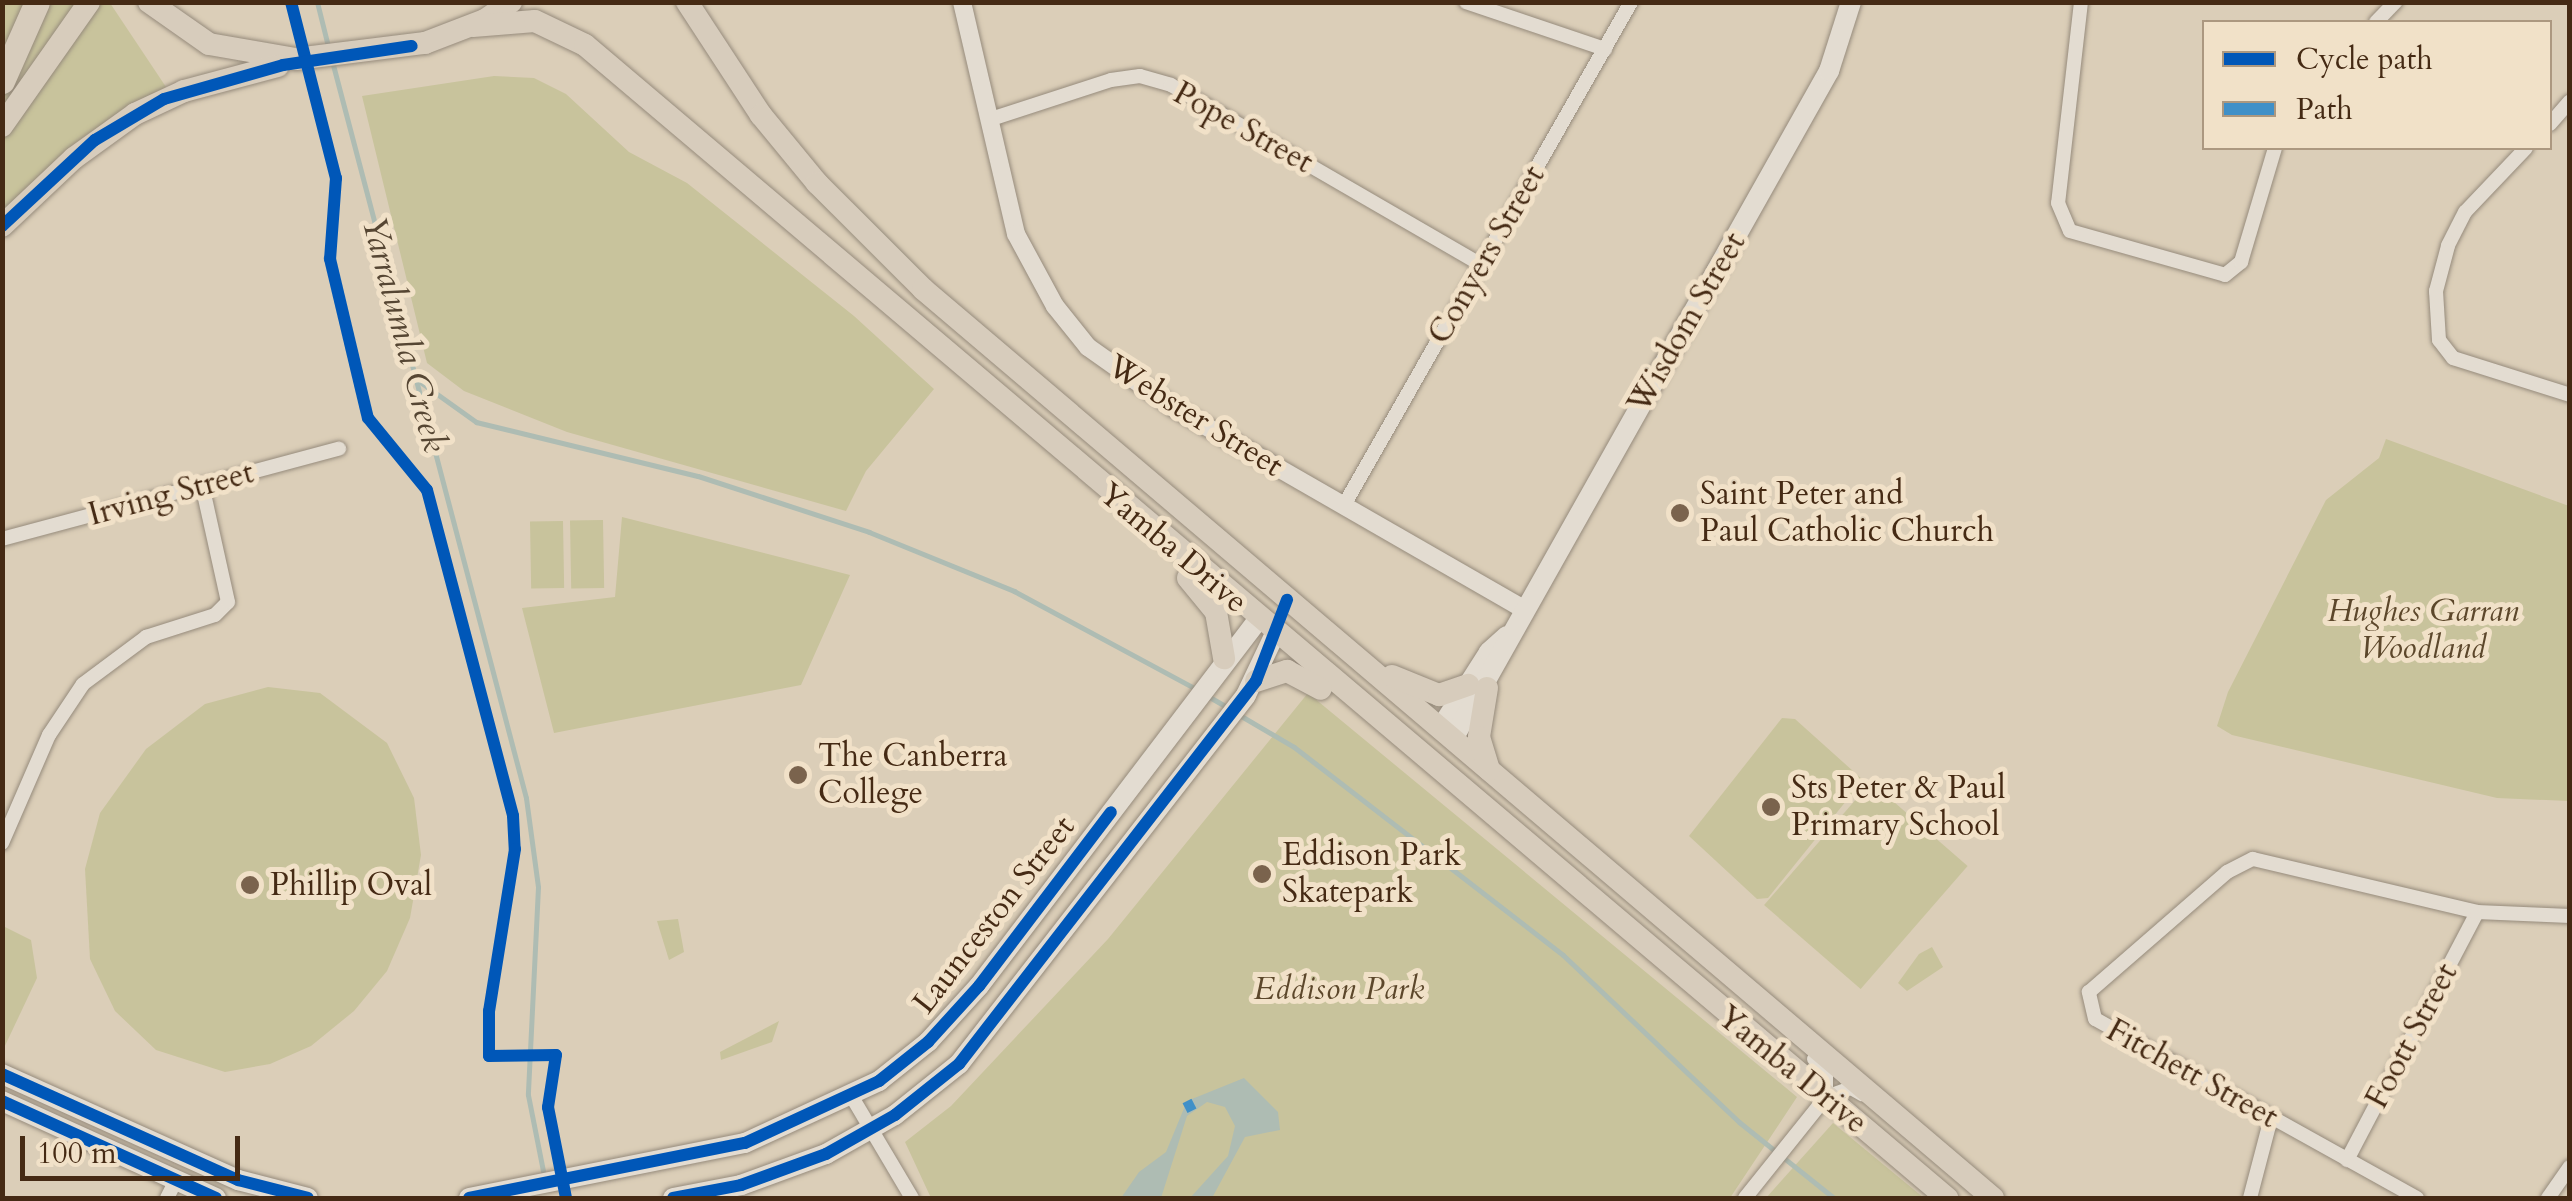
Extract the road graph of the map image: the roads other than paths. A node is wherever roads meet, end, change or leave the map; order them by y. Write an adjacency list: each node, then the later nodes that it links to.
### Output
1 (36, 2): 14 (highway)
2 (89, 2): 18 (main road)
3 (148, 2): 13 (main road)
4 (511, 2): 11 (main road)
5 (687, 2): 29 (main road, Yamba Drive)
6 (962, 2): 16 (street, Webster Street)
7 (1466, 2): 12 (street)
8 (1631, 2): 12 (street, Conyers Street)
9 (1851, 2): 30 (main road, Wisdom Street)
10 (2081, 2): 19 (street)
11 (473, 26): 13 (main road); 27 (main road, Yamba Drive)
12 (1605, 49): 22 (street, Conyers Street)
13 (282, 62): 21 (main road)
14 (2, 82)
15 (2570, 101): 17 (street)
16 (988, 120): 22 (street, Pope Street); 26 (street, Webster Street)
17 (2552, 122)
18 (2, 126)
19 (2275, 150)
20 (2524, 150): 23 (street)
21 (2, 226)
22 (1481, 265): 26 (street, Conyers Street)
23 (2570, 395)
24 (339, 449): 25 (street, Irving Street)
25 (202, 484): 28 (street, Irving Street); 40 (street)
26 (1343, 507): 30 (street, Webster Street)
27 (1134, 515): 31 (main road, Yamba Drive); 33 (main road)
28 (2, 539)
29 (1286, 600): 31 (main road); 32 (main road, Yamba Drive)
30 (1522, 608): 34 (main road, Wisdom Street)
31 (1267, 627): 33 (main road, Launceston Street); 35 (main road, Launceston Street); 36 (main road, Yamba Drive)
32 (1358, 660): 34 (main road); 37 (main road, Yamba Drive)
33 (1218, 667): 45 (main road, Launceston Street)
34 (1478, 687): 37 (main road, Wisdom Street); 39 (main road)
35 (1251, 688): 36 (main road); 50 (main road, Launceston Street)
36 (1376, 720): 38 (main road, Yamba Drive)
37 (1447, 734): 38 (main road); 39 (main road, Yamba Drive)
38 (1423, 760): 46 (main road, Yamba Drive)
39 (1489, 770): 43 (main road, Yamba Drive)
40 (2, 843)
41 (2477, 912): 42 (street, Fitchett Street); 49 (street, Fitchett Street); 52 (street, Foott Street)
42 (2570, 916)
43 (1794, 1030): 46 (street); 48 (main road, Yamba Drive)
44 (2, 1074): 51 (main road)
45 (852, 1096): 50 (street); 57 (main road, Launceston Street)
46 (1826, 1097): 48 (street); 60 (street); 61 (main road, Yamba Drive)
47 (2, 1101): 54 (main road)
48 (1880, 1104): 62 (main road, Yamba Drive)
49 (2271, 1118): 52 (street, Fitchett Street); 63 (street)
50 (872, 1131): 58 (main road, Launceston Street); 59 (street)
51 (187, 1157): 54 (main road); 56 (main road)
52 (2347, 1160): 64 (street, Fitchett Street)
53 (2570, 1168): 65 (street)
54 (172, 1189): 55 (main road)
55 (216, 1198)
56 (308, 1198)
57 (469, 1198)
58 (673, 1198)
59 (912, 1198)
60 (1745, 1198)
61 (1947, 1198)
62 (1993, 1198)
63 (2250, 1198)
64 (2417, 1198)
65 (2548, 1198)

